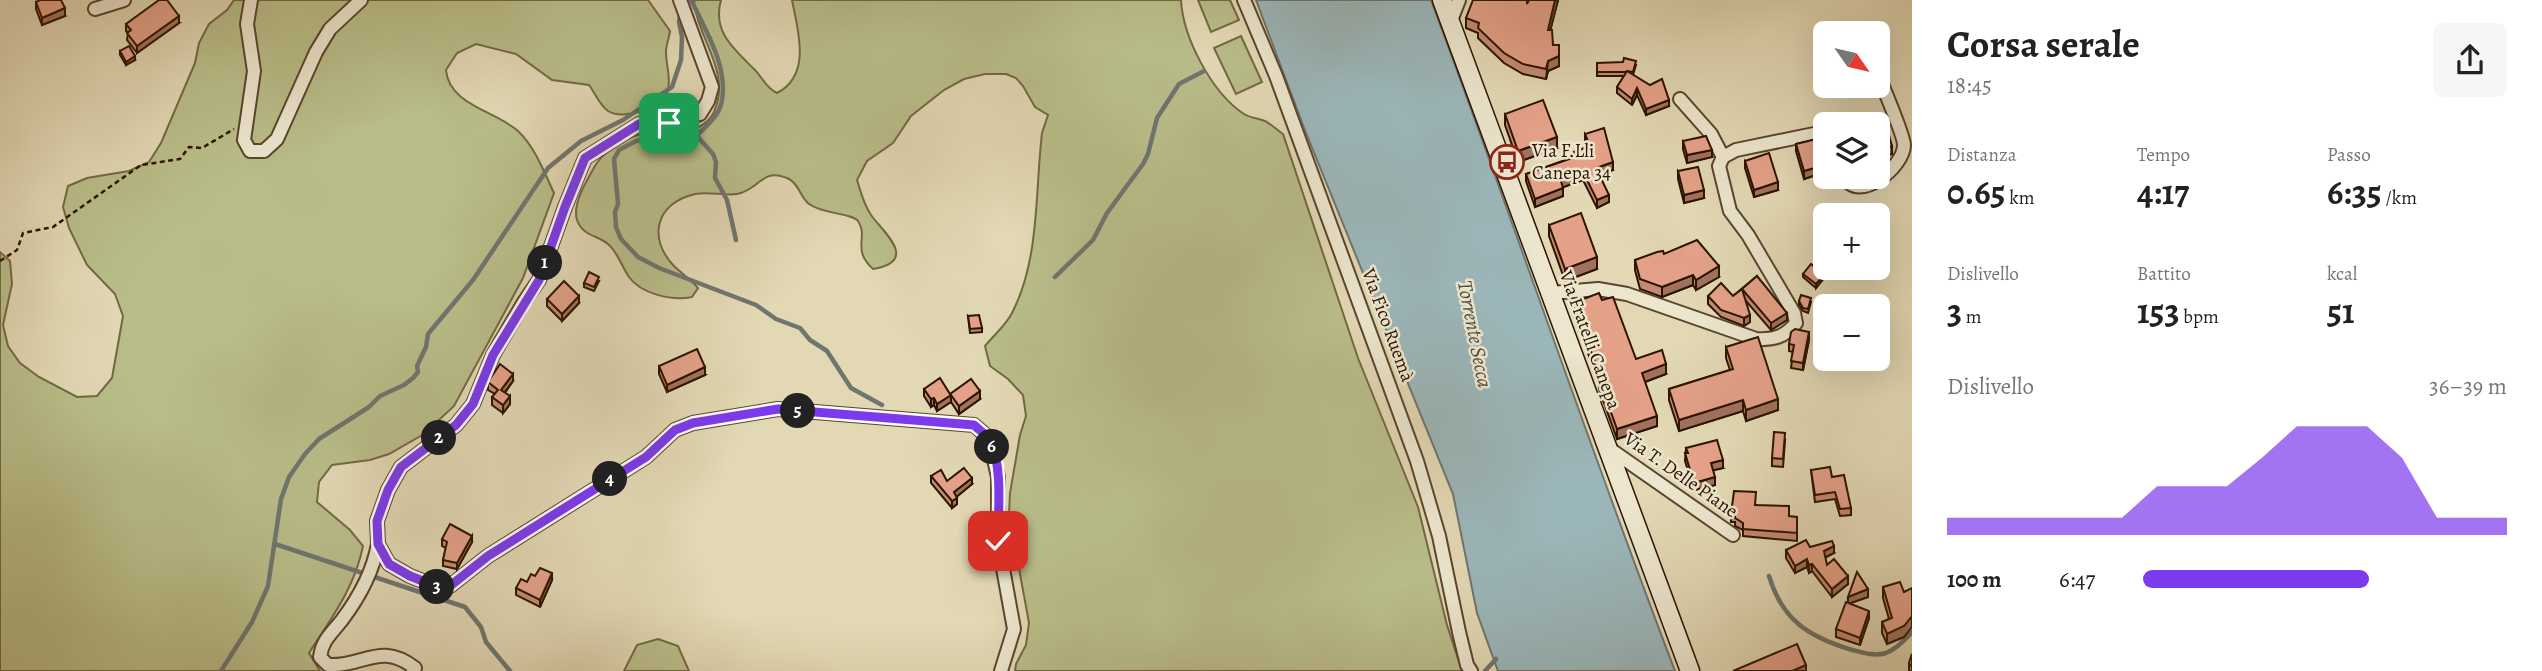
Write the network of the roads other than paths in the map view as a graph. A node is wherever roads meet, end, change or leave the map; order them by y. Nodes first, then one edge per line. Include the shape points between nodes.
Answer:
1 (124, 0) edge
2 (251, 0) edge
3 (361, 0) edge
4 (680, 0) edge
5 (1244, 0) edge
6 (1442, 0) edge
7 (1459, 0) edge
8 (95, 9) dead end
9 (1450, 23) junction
10 (1887, 98) edge
11 (1680, 99) dead end
12 (1813, 134) edge
13 (1723, 157) junction
14 (1890, 172) edge
15 (1551, 293) junction
16 (1607, 446) junction
17 (1733, 535) dead end
18 (378, 544) junction
19 (413, 671) edge
20 (1001, 671) edge
21 (1471, 671) edge
22 (1690, 671) edge

1 - 8 street
2 - 3 street via 247,24 254,71 244,141 250,151 264,151 277,139 316,52 330,29
4 - 18 street via 712,87 708,101 700,114 669,123 639,124 585,158 539,280 493,355 473,404 456,425 401,467 377,521
5 - 21 street, Via Fico Ruemà via 1417,461
6 - 9 main road, Via Fratelli Canepa
7 - 9 street
9 - 15 main road, Via Fratelli Canepa
10 - 14 street via 1904,145
11 - 13 street via 1711,134
12 - 13 street via 1736,150
13 - 15 street via 1718,166 1730,211 1794,313 1796,323 1790,331 1773,340 1756,339 1627,294 1598,289
15 - 16 main road, Via Fratelli Canepa
16 - 17 street, Via T. Delle Piane
16 - 22 main road, Via Fratelli Canepa
18 - 19 street via 374,569 322,644 320,657 328,665 343,666 377,654 402,657 415,667
18 - 20 street via 389,564 443,589 646,457 675,430 693,423 778,409 974,425 989,438 998,477 998,541 1014,629

